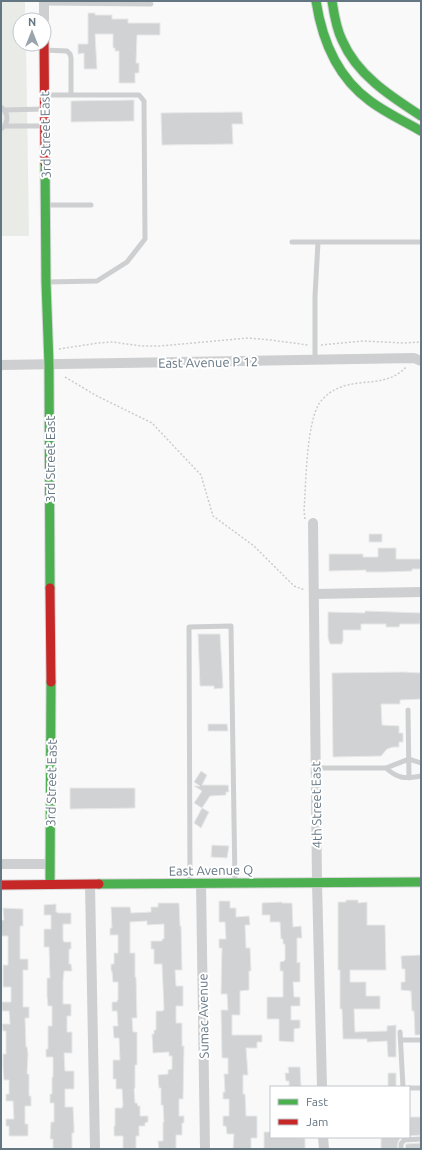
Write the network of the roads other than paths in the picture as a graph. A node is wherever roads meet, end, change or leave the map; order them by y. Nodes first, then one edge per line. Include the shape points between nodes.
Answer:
1 (316, 1) edge
2 (332, 1) edge
3 (44, 2) edge
4 (151, 4) dead end
5 (52, 50) edge
6 (44, 52) edge
7 (44, 94) junction
8 (71, 95) junction
9 (3, 109) edge
10 (45, 109) junction
11 (421, 116) edge
12 (45, 126) junction
13 (3, 128) edge
14 (421, 131) edge
15 (46, 205) junction
16 (91, 205) dead end
17 (292, 242) dead end
18 (318, 242) junction
19 (421, 242) edge
20 (46, 282) junction
21 (419, 358) edge
22 (315, 360) junction
23 (1, 365) edge
24 (49, 365) junction
25 (313, 523) road end
26 (421, 592) edge
27 (315, 594) junction
28 (408, 710) dead end
29 (409, 759) junction
30 (421, 762) edge
31 (316, 768) junction
32 (386, 768) junction
33 (421, 776) edge
34 (409, 778) junction
35 (1, 864) edge
36 (50, 864) junction
37 (317, 882) junction
38 (421, 882) edge
39 (190, 883) junction
40 (202, 883) junction
41 (235, 883) junction
42 (50, 884) junction
43 (1, 885) edge
44 (90, 885) junction
45 (400, 1032) dead end
46 (401, 1040) junction
47 (421, 1040) edge
48 (322, 1086) edge
49 (403, 1086) edge
50 (410, 1088) edge
51 (421, 1088) edge
52 (323, 1138) edge
53 (421, 1139) edge
54 (95, 1149) edge
55 (205, 1149) edge
56 (324, 1149) edge
57 (401, 1149) edge

1 - 14 street via 323,36 336,64 349,81 370,101
2 - 11 street via 337,26 353,60 369,79 392,98
3 - 4 lane
5 - 8 lane via 67,51 70,54
6 - 7 street, 3rd Street East
7 - 8 lane
7 - 10 street, 3rd Street East
8 - 20 lane via 139,95 144,101 145,239 127,262 97,281
9 - 10 lane
9 - 13 lane via 8,118
10 - 12 street, 3rd Street East
12 - 13 lane
12 - 15 street, 3rd Street East
15 - 16 lane
15 - 20 street, 3rd Street East
17 - 18 lane
18 - 19 lane
18 - 22 lane
20 - 24 street, 3rd Street East
21 - 22 street, East Avenue P 12
22 - 24 street, East Avenue P 12
23 - 24 street, East Avenue P 12
24 - 36 street, 3rd Street East via 52,705
25 - 27 street, 4th Street East
26 - 27 street
27 - 31 street, 4th Street East
28 - 29 lane
29 - 30 lane
29 - 32 lane
29 - 34 lane
31 - 32 lane
31 - 37 street, 4th Street East
32 - 34 lane via 396,776
33 - 34 lane
35 - 36 street
36 - 42 street, 3rd Street East
37 - 38 street, East Avenue Q
37 - 41 street, East Avenue Q
37 - 48 street, 4th Street East
39 - 40 street, East Avenue Q
39 - 41 lane via 189,627 231,626
39 - 44 street, East Avenue Q
40 - 41 street, East Avenue Q
40 - 55 street, Sumac Avenue
42 - 43 street, East Avenue Q
42 - 44 street, East Avenue Q
44 - 54 street
45 - 46 lane
46 - 47 lane
46 - 49 lane
50 - 51 lane
52 - 56 street
53 - 57 lane via 404,1140

